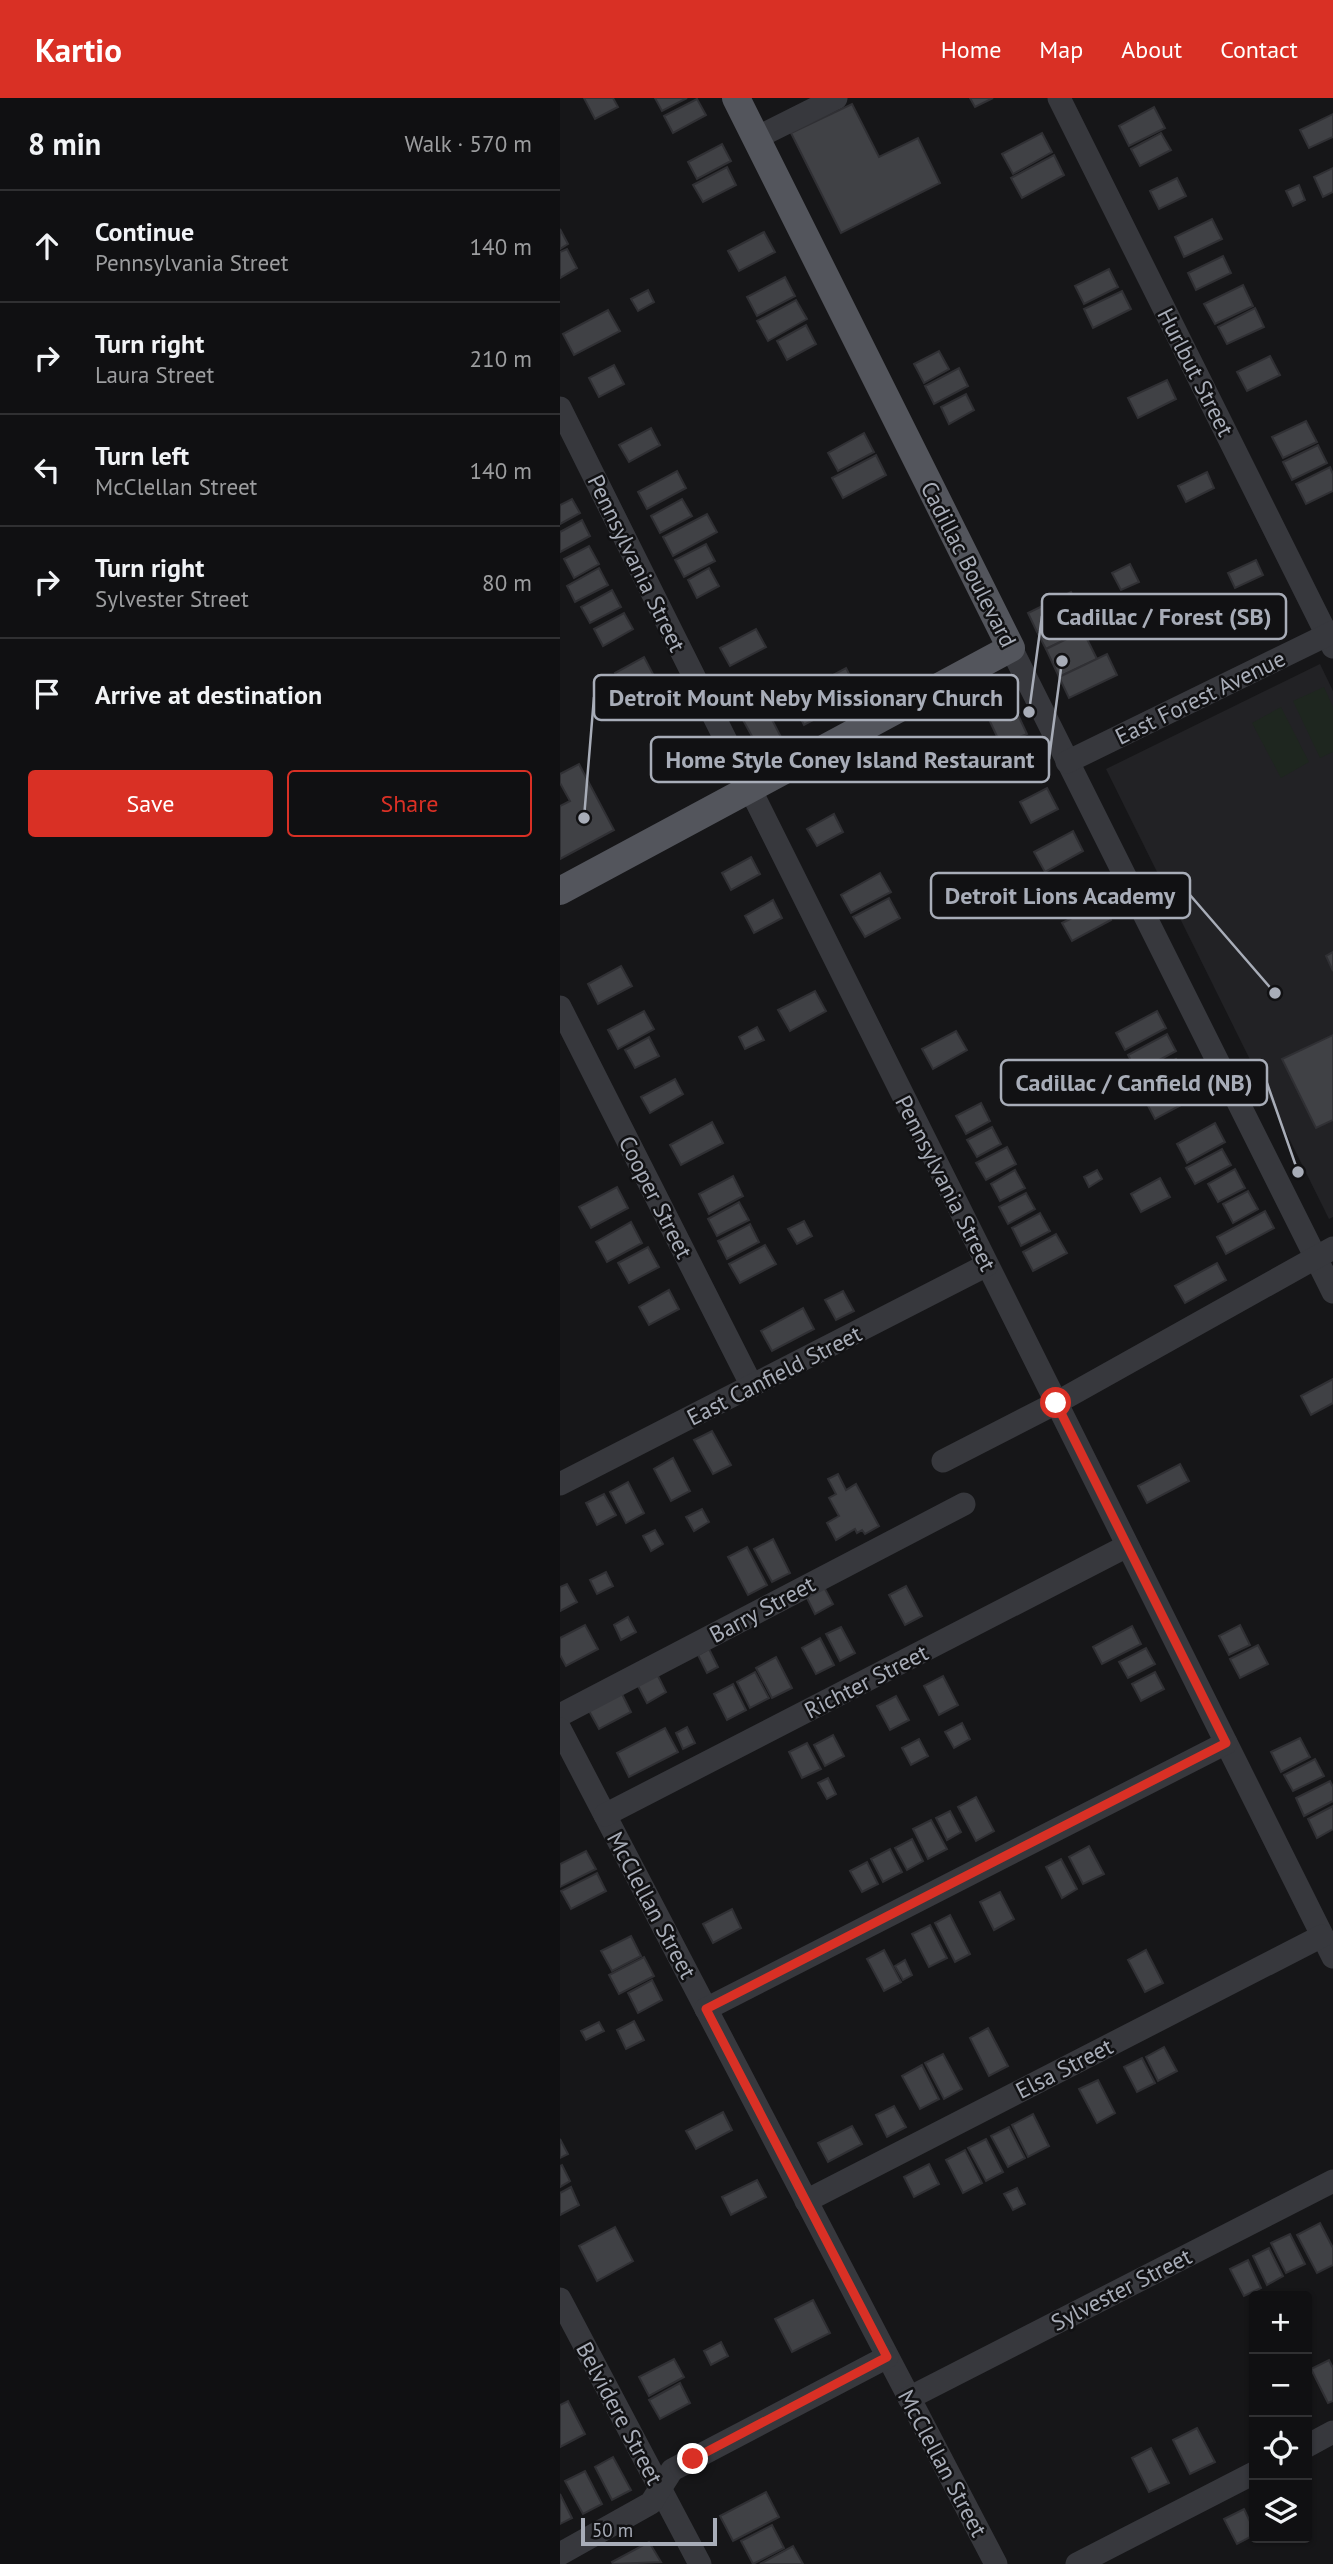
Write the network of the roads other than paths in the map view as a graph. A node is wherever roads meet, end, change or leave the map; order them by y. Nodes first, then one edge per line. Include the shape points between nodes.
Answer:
1 (736, 98) edge
2 (836, 98) edge
3 (1059, 98) edge
4 (756, 138) junction
5 (560, 408) edge
6 (1331, 638) edge
7 (1011, 648) junction
8 (1068, 762) junction
9 (749, 789) junction
10 (560, 891) edge
11 (560, 1007) edge
12 (1324, 1253) edge
13 (987, 1265) junction
14 (1333, 1292) edge
15 (752, 1386) junction
16 (1056, 1403) junction
17 (943, 1461) dead end
18 (560, 1485) edge
19 (964, 1504) dead end
20 (1127, 1546) junction
21 (560, 1715) edge
22 (560, 1729) edge
23 (1226, 1743) junction
24 (605, 1815) junction
25 (1322, 1936) junction
26 (1333, 1957) edge
27 (706, 2009) junction
28 (1333, 2181) edge
29 (806, 2201) junction
30 (560, 2299) edge
31 (887, 2357) junction
32 (909, 2398) junction
33 (1333, 2432) edge
34 (1312, 2443) edge
35 (1249, 2476) edge
36 (660, 2487) junction
37 (560, 2554) edge
38 (700, 2564) edge
39 (996, 2564) edge
40 (1077, 2564) edge

1 - 4 main road, Cadillac Boulevard
2 - 4 street
3 - 6 street, Hurlbut Street
4 - 7 main road, Cadillac Boulevard
5 - 9 street, Pennsylvania Street
6 - 8 street, East Forest Avenue
7 - 8 street, Cadillac Boulevard
7 - 9 main road
8 - 12 street, Cadillac Boulevard
9 - 10 main road
9 - 13 street, Pennsylvania Street
11 - 15 street, Cooper Street
12 - 14 street, Cadillac Boulevard
12 - 16 street
13 - 15 street, East Canfield Street
13 - 16 street, Pennsylvania Street
15 - 18 street, East Canfield Street
16 - 17 street
16 - 20 street, Pennsylvania Street
19 - 21 street, Barry Street
20 - 23 street, Pennsylvania Street
20 - 24 street, Richter Street
22 - 24 street, McClellan Street
23 - 25 street, Pennsylvania Street
23 - 27 street
24 - 27 street, McClellan Street
25 - 26 street, Pennsylvania Street
25 - 29 street, Elsa Street
27 - 29 street, McClellan Street
28 - 32 street, Sylvester Street
29 - 31 street, McClellan Street
30 - 36 street, Belvidere Street
31 - 32 street, McClellan Street
31 - 36 street via 672,2470
32 - 39 street, McClellan Street
33 - 34 street
35 - 40 street
36 - 37 street via 650,2503
36 - 38 street, Belvidere Street

